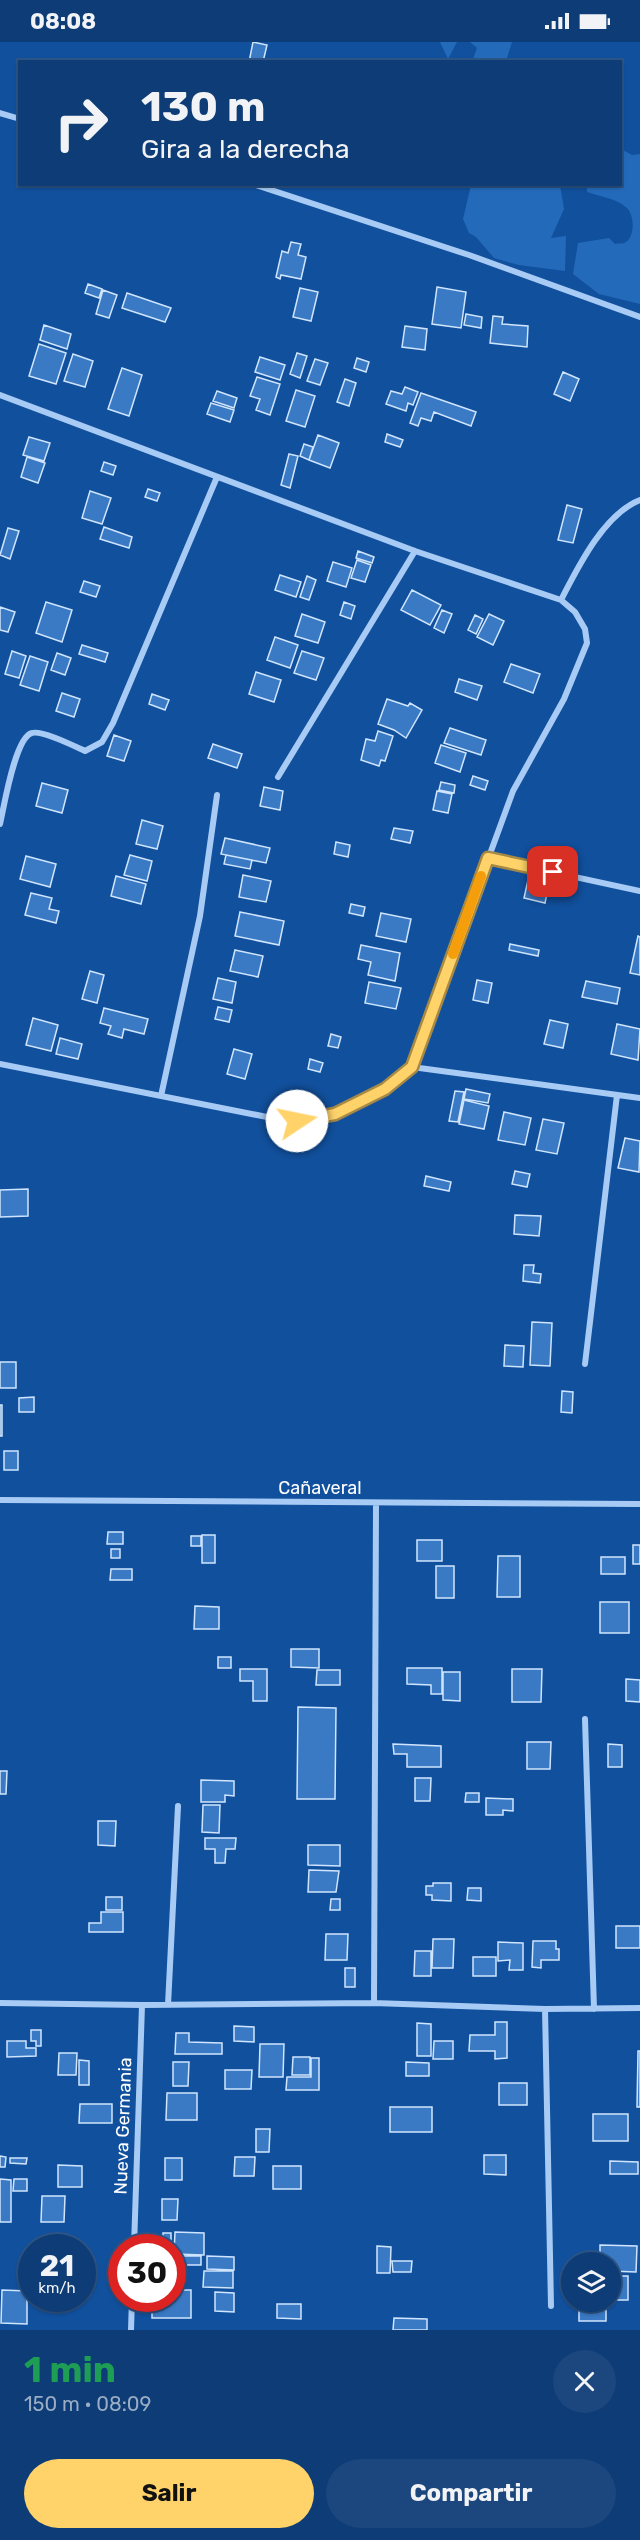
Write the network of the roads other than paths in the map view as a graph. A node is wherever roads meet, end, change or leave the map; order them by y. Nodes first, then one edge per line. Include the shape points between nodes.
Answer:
1 (0, 113) edge
2 (18, 118) edge
3 (259, 186) edge
4 (640, 317) edge
5 (0, 395) edge
6 (217, 477) junction
7 (640, 500) edge
8 (415, 551) junction
9 (561, 600) junction
10 (278, 777) dead end
11 (217, 795) dead end
12 (0, 824) edge
13 (488, 858) junction
14 (640, 891) edge
15 (0, 1064) edge
16 (412, 1067) junction
17 (617, 1095) junction
18 (161, 1096) junction
19 (640, 1098) edge
20 (585, 1364) dead end
21 (0, 1500) edge
22 (375, 1503) junction
23 (640, 1504) edge
24 (585, 1719) dead end
25 (178, 1806) dead end
26 (374, 2002) junction
27 (0, 2003) edge
28 (142, 2005) junction
29 (168, 2005) junction
30 (594, 2008) junction
31 (640, 2008) edge
32 (545, 2009) junction
33 (134, 2234) edge
34 (551, 2306) dead end
35 (132, 2312) edge
36 (131, 2330) edge

1 - 2 street
3 - 4 street via 469,255
5 - 6 street
6 - 8 street
6 - 12 street via 102,742 85,751 32,732 24,738 15,758
7 - 9 street via 628,505 586,550
8 - 9 street
8 - 10 street
9 - 13 street via 575,612 585,629 587,643 564,699 513,791
11 - 18 street via 200,916
13 - 14 street
13 - 16 street
15 - 18 street
16 - 17 street
16 - 18 street via 385,1089 335,1114 297,1121
17 - 19 street
17 - 20 street
21 - 22 street, Cañaveral
22 - 23 street, Cañaveral
22 - 26 street
24 - 30 street
25 - 29 street
26 - 29 street
26 - 32 street
27 - 28 street
28 - 29 street
28 - 33 street, Nueva Germania
30 - 31 street
30 - 32 street
32 - 34 street
35 - 36 street

